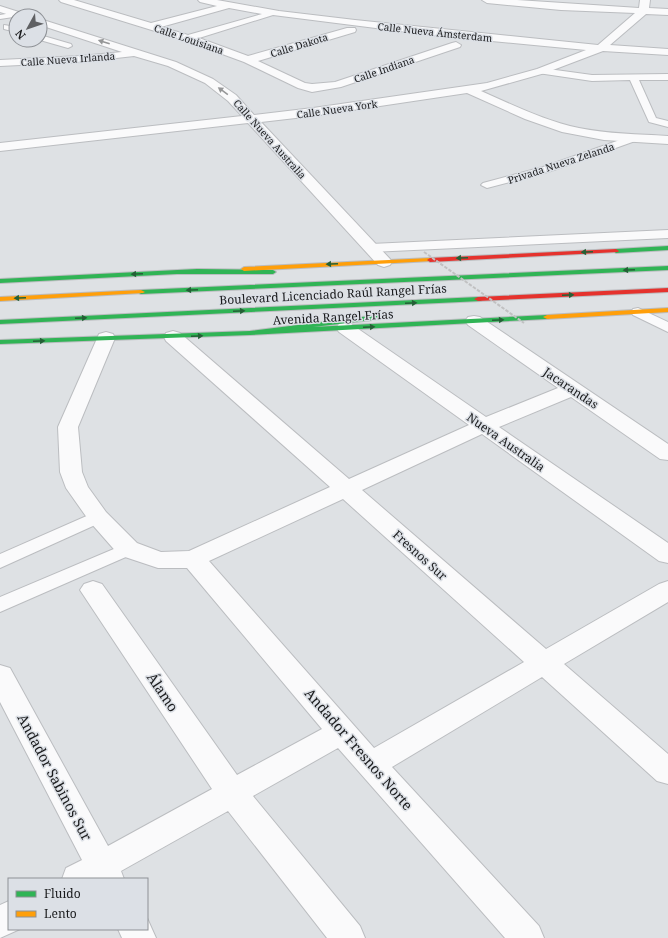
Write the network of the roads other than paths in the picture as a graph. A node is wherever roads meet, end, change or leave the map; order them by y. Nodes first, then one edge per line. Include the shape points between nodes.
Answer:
1 (64, 0) edge
2 (203, 0) edge
3 (488, 0) edge
4 (106, 2) dead end
5 (644, 5) edge
6 (85, 6) junction
7 (229, 6) junction
8 (668, 12) edge
9 (273, 13) junction
10 (48, 25) edge
11 (152, 26) junction
12 (351, 30) dead end
13 (188, 38) junction
14 (48, 40) edge
15 (456, 45) dead end
16 (68, 46) dead end
17 (599, 49) junction
18 (668, 52) edge
19 (137, 53) junction
20 (248, 60) junction
21 (0, 63) edge
22 (541, 71) junction
23 (633, 77) junction
24 (668, 77) edge
25 (312, 88) joint
26 (468, 89) junction
27 (251, 119) junction
28 (668, 124) edge
29 (634, 138) junction
30 (668, 140) edge
31 (0, 147) edge
32 (487, 185) dead end
33 (668, 234) edge
34 (371, 248) junction
35 (668, 248) edge
36 (384, 262) junction
37 (668, 268) edge
38 (176, 272) junction
39 (558, 273) junction
40 (0, 281) edge
41 (668, 290) edge
42 (547, 296) junction
43 (0, 299) edge
44 (668, 310) edge
45 (430, 311) dead end
46 (638, 312) junction
47 (391, 316) dead end
48 (474, 321) junction
49 (0, 322) edge
50 (345, 328) junction
51 (668, 328) edge
52 (250, 333) junction
53 (173, 337) junction
54 (106, 338) junction
55 (0, 342) edge
56 (573, 389) junction
57 (483, 426) junction
58 (668, 454) edge
59 (345, 488) junction
60 (98, 517) junction
61 (128, 549) junction
62 (668, 555) edge
63 (193, 559) junction
64 (0, 562) edge
65 (94, 590) dead end
66 (668, 590) edge
67 (0, 605) edge
68 (543, 664) junction
69 (0, 675) edge
70 (343, 731) junction
71 (371, 765) junction
72 (668, 772) edge
73 (232, 793) junction
74 (96, 875) edge
75 (348, 938) edge
76 (527, 938) edge

1 - 6 street, Calle Louisiana
2 - 7 street, Calle Nueva Ámsterdam
3 - 5 street via 562,7
4 - 6 street
5 - 8 street
5 - 17 street, Calle Nueva York
6 - 11 street, Calle Louisiana
7 - 9 street, Calle Nueva Ámsterdam
7 - 11 street
9 - 13 street
9 - 17 street, Calle Nueva Ámsterdam
19 -> 10 street, Calle Nueva Australia
11 - 13 street, Calle Louisiana
12 - 20 street, Calle Dakota
13 - 20 street, Calle Louisiana
14 - 16 lane
15 - 25 street, Calle Indiana via 337,85
17 - 18 street, Calle Nueva Ámsterdam
17 - 22 street, Calle Nueva York
19 - 21 street, Calle Nueva Irlanda via 74,60
27 -> 19 street, Calle Nueva Australia via 232,98 209,81 172,64
20 - 25 street, Calle Louisiana via 302,86
22 - 23 lane via 579,78
22 - 26 street, Calle Nueva York
23 - 24 lane
23 - 28 lane via 652,120
26 - 27 street, Calle Nueva York
26 - 29 street via 539,120 568,129 611,137
27 - 31 street, Calle Nueva York
27 - 34 street, Calle Nueva Australia
29 - 30 street
29 - 32 lane, Privada Nueva Zelanda via 547,169
33 - 34 lane
34 - 36 street, Calle Nueva Australia
35 -> 36 main road
36 -> 38 main road
37 -> 39 main road, Boulevard Licenciado Raúl Rangel Frías
38 - 39 main road
38 -> 40 main road
39 -> 43 main road, Boulevard Licenciado Raúl Rangel Frías
42 -> 41 main road, Boulevard Licenciado Raúl Rangel Frías
42 - 45 main road
49 -> 42 main road, Boulevard Licenciado Raúl Rangel Frías
44 - 46 main road, Avenida Rangel Frías
48 -> 46 main road, Avenida Rangel Frías
46 - 51 lane
47 - 52 main road
50 -> 48 main road, Avenida Rangel Frías
48 - 56 street, Jacarandas
50 - 52 main road, Avenida Rangel Frías
50 - 57 street, Nueva Australia
53 -> 52 main road, Avenida Rangel Frías
53 - 54 main road, Avenida Rangel Frías
53 - 59 street, Fresnos Sur
55 -> 54 main road, Avenida Rangel Frías
54 - 60 street via 68,427 71,472 77,488
56 - 57 street
56 - 58 street, Jacarandas
57 - 59 street
57 - 62 street, Nueva Australia
59 - 63 street
59 - 68 street, Fresnos Sur
60 - 61 street
60 - 64 lane
61 - 63 street via 158,560
61 - 67 lane
63 - 70 street, Andador Fresnos Norte
65 - 73 street, Álamo
66 - 68 street
68 - 71 street
68 - 72 street, Fresnos Sur
69 - 74 street, Andador Sabinos Sur
70 - 71 street, Andador Fresnos Norte
70 - 73 street
71 - 76 street, Andador Fresnos Norte
73 - 74 street
73 - 75 street

